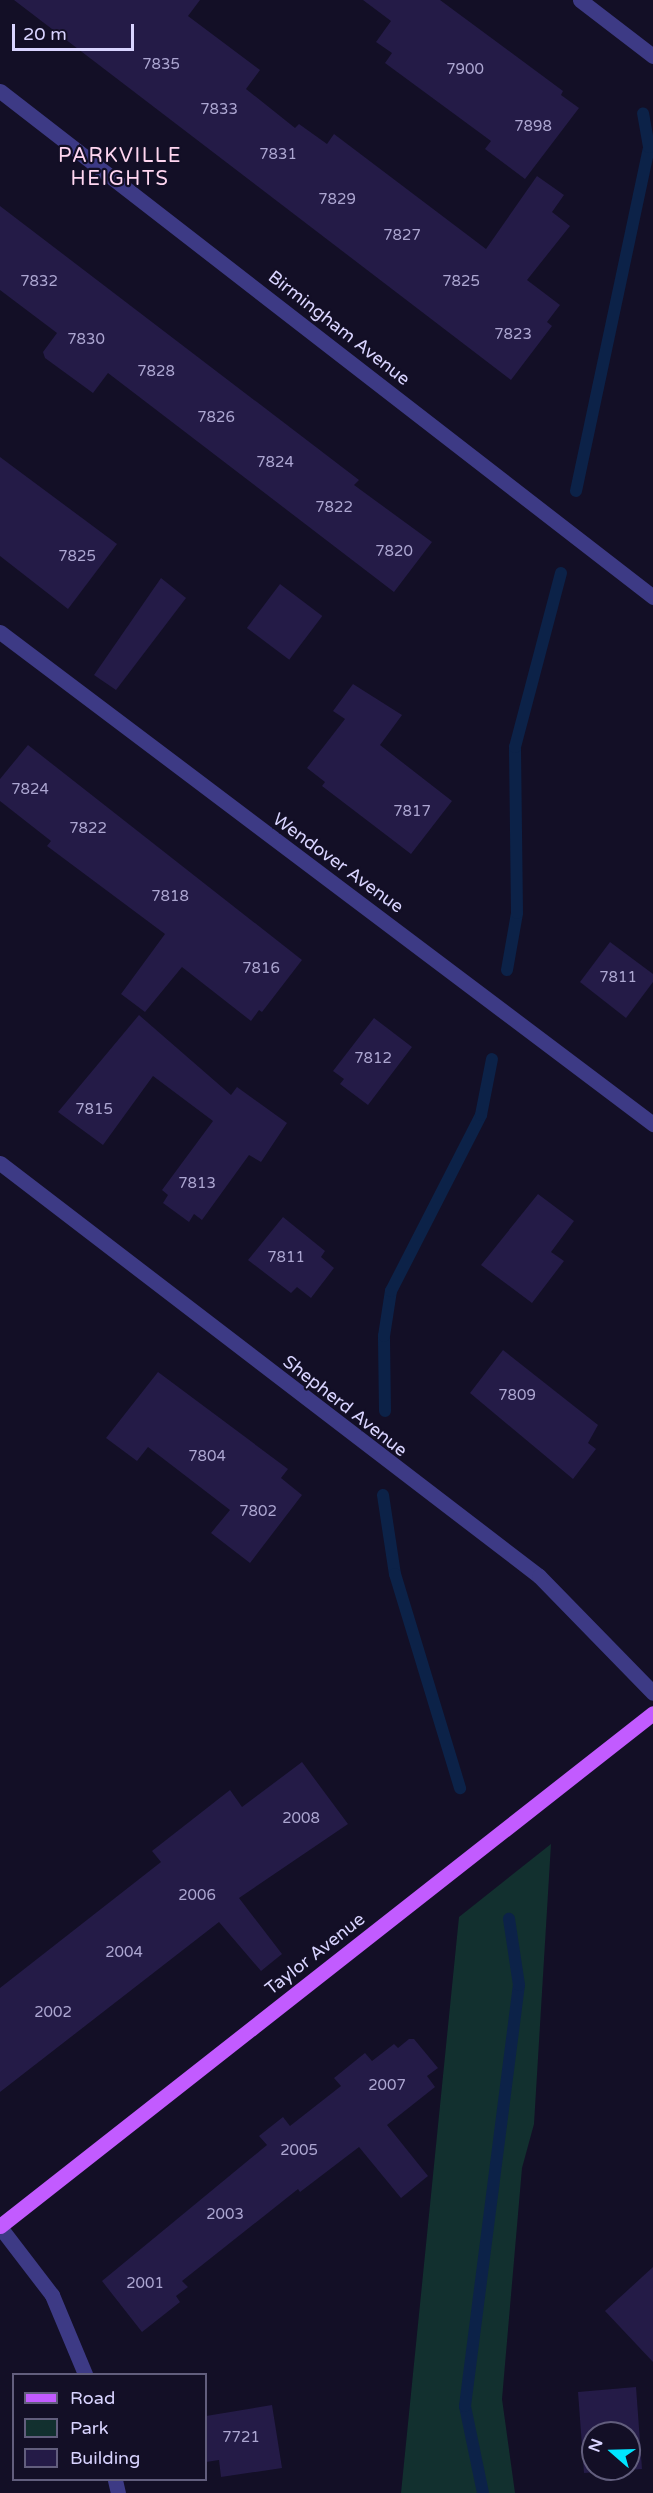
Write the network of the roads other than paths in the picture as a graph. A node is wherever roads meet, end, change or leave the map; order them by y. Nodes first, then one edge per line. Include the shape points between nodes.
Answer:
1 (580, 0) edge
2 (653, 56) edge
3 (0, 91) edge
4 (653, 597) edge
5 (0, 632) edge
6 (653, 1124) edge
7 (0, 1163) edge
8 (653, 1693) edge
9 (653, 1713) edge
10 (0, 2226) edge
11 (85, 2373) edge

1 - 2 street
3 - 4 street, Birmingham Avenue
5 - 6 street, Wendover Avenue
7 - 8 street, Shepherd Avenue via 539,1576
9 - 10 main road, Taylor Avenue
10 - 11 street via 52,2295

